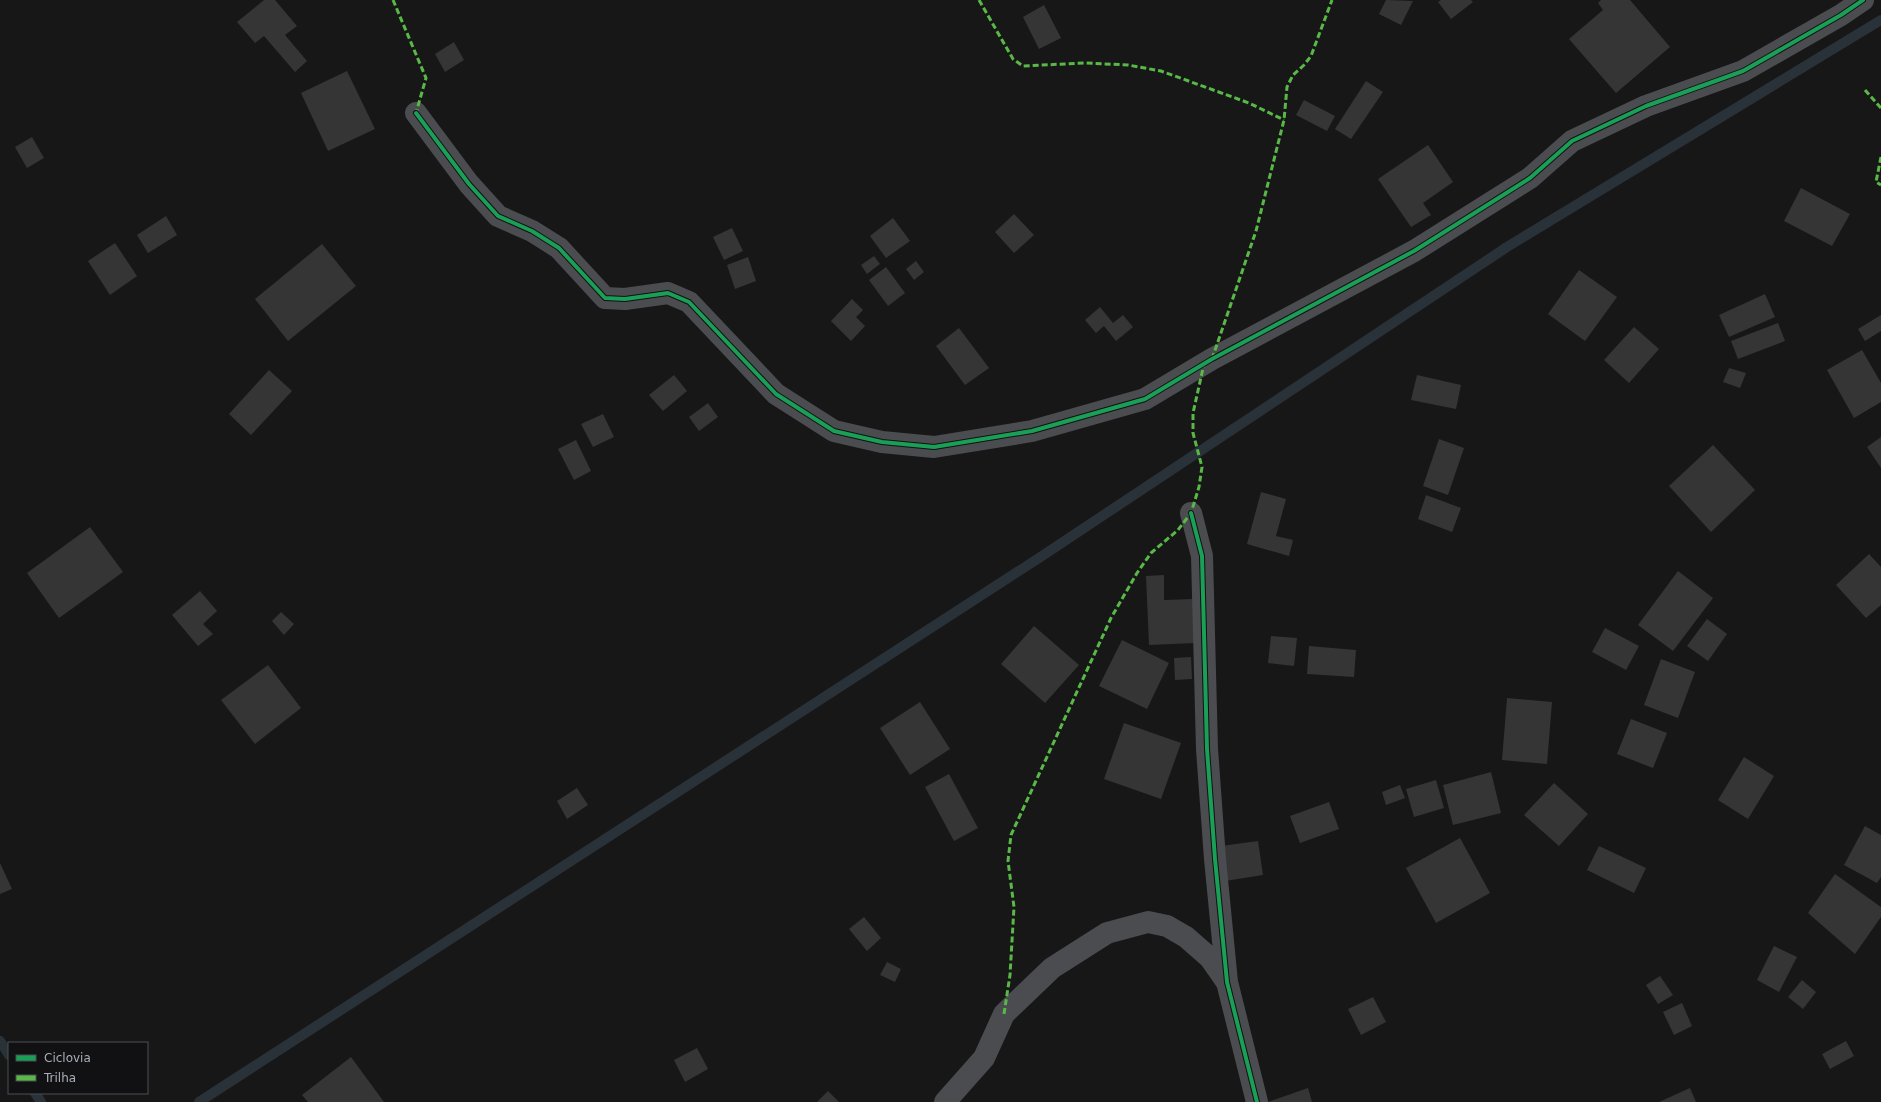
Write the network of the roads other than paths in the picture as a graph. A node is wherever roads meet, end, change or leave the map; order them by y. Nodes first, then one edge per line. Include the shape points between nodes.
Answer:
1 (1863, 0) edge
2 (416, 113) dead end
3 (1192, 513) dead end
4 (1227, 982) junction
5 (945, 1102) edge
6 (1257, 1102) edge

1 - 2 street via 1743,71 1646,106 1572,140 1530,178 1420,247 1145,399 1032,431 934,448 882,442 834,431 776,394 690,302 668,293 605,298 559,248 532,231 498,216 469,184
3 - 4 street via 1202,556 1207,749
4 - 5 street via 1210,958 1186,937 1166,926 1148,922 1107,933 1052,968 1004,1014 984,1058
4 - 6 street

